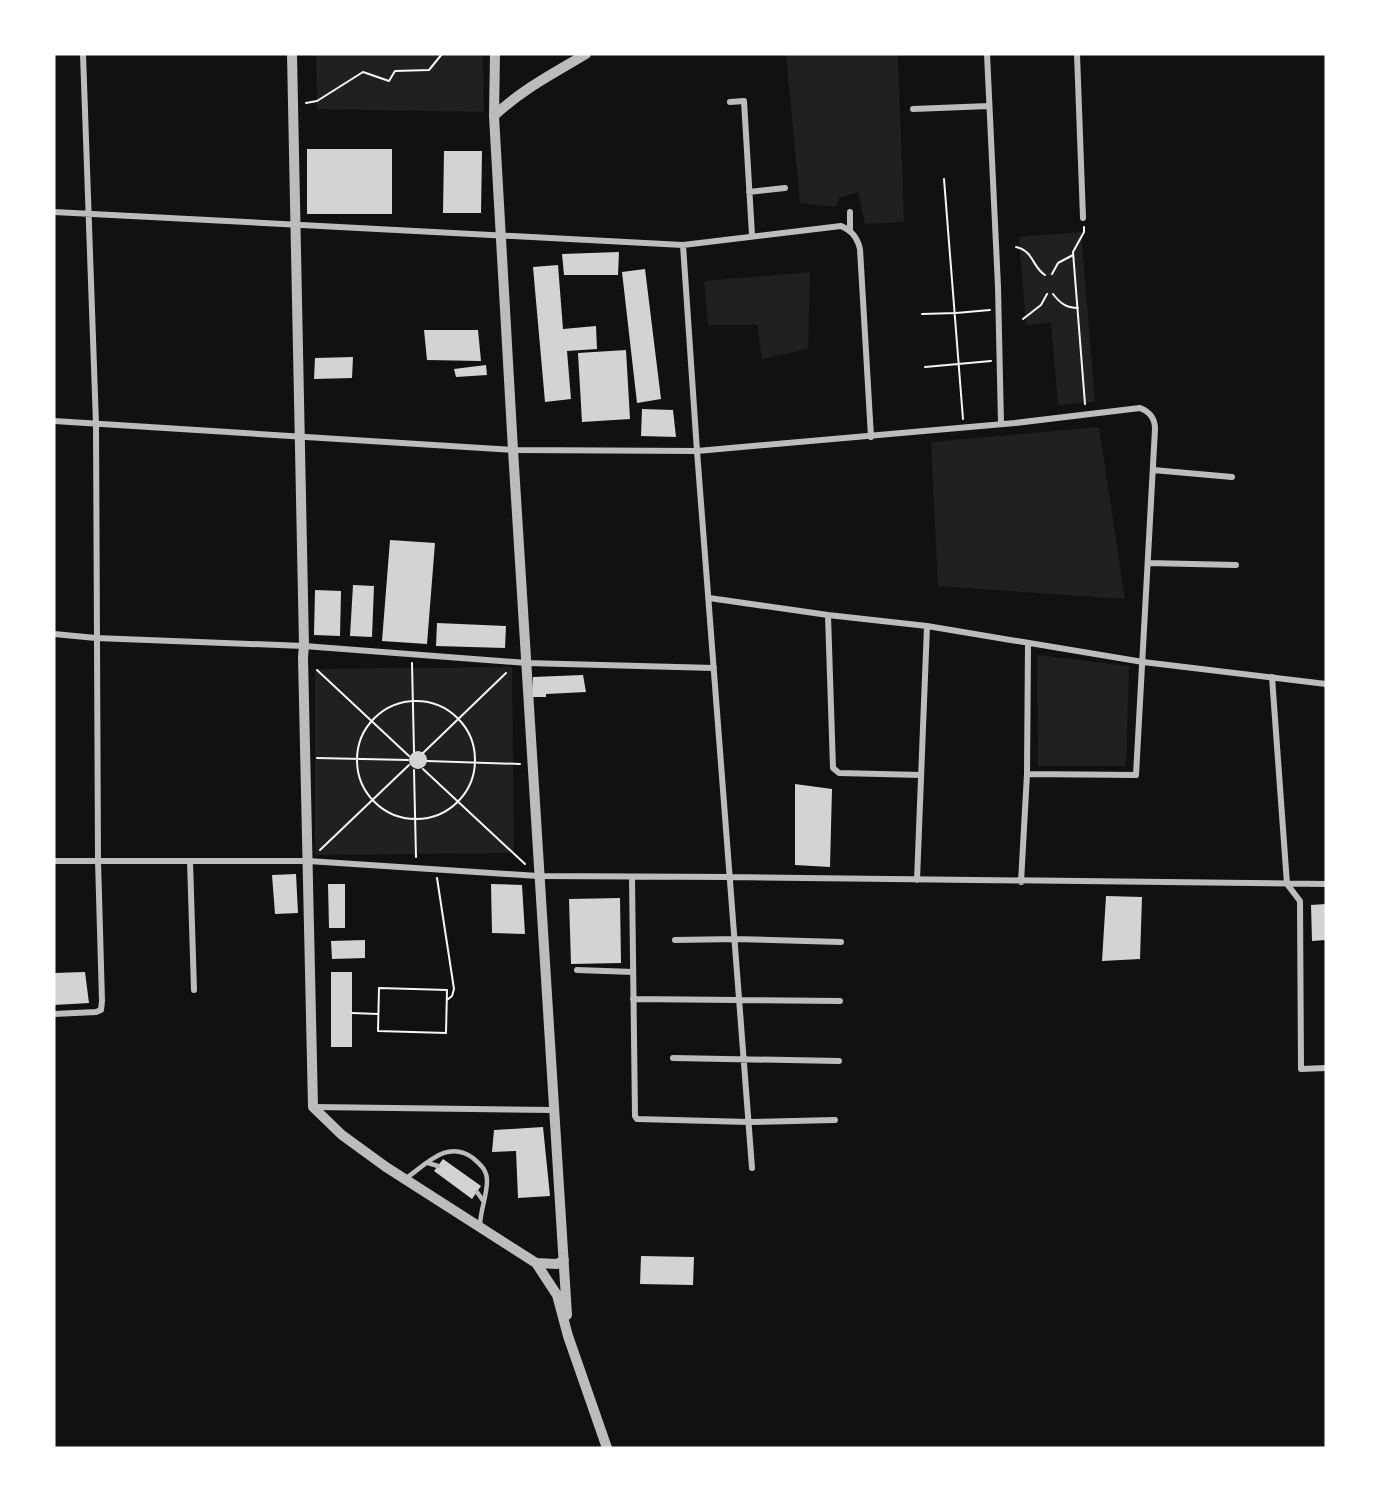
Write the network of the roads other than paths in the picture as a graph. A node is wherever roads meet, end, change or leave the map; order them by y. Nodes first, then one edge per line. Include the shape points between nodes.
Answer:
1 (83, 54) edge
2 (292, 54) edge
3 (495, 54) edge
4 (586, 54) edge
5 (987, 54) edge
6 (1077, 54) edge
7 (568, 60) edge
8 (730, 102) dead end
9 (989, 106) junction
10 (913, 109) dead end
11 (494, 116) junction
12 (784, 188) dead end
13 (750, 192) junction
14 (54, 212) edge
15 (89, 212) junction
16 (850, 212) dead end
17 (1083, 218) road end
18 (296, 224) junction
19 (850, 230) junction
20 (501, 234) junction
21 (752, 235) junction
22 (683, 245) junction
23 (54, 421) edge
24 (96, 424) junction
25 (1001, 424) junction
26 (300, 436) junction
27 (871, 437) junction
28 (513, 450) junction
29 (697, 452) junction
30 (1153, 470) junction
31 (1232, 477) dead end
32 (1148, 563) junction
33 (1236, 565) dead end
34 (709, 597) junction
35 (828, 615) junction
36 (927, 626) junction
37 (54, 634) edge
38 (96, 638) junction
39 (1028, 644) junction
40 (303, 651) junction
41 (1143, 662) junction
42 (522, 663) junction
43 (714, 668) junction
44 (1272, 677) junction
45 (1326, 684) edge
46 (1027, 774) junction
47 (921, 775) junction
48 (54, 861) edge
49 (98, 861) junction
50 (190, 861) junction
51 (308, 861) junction
52 (538, 876) junction
53 (730, 877) junction
54 (632, 878) junction
55 (917, 880) junction
56 (1021, 882) junction
57 (1287, 884) junction
58 (1326, 884) edge
59 (735, 939) junction
60 (675, 940) dead end
61 (841, 942) dead end
62 (577, 970) dead end
63 (633, 972) junction
64 (194, 990) dead end
65 (633, 999) junction
66 (739, 999) junction
67 (840, 1001) dead end
68 (54, 1014) edge
69 (673, 1058) dead end
70 (744, 1060) junction
71 (839, 1061) dead end
72 (1326, 1068) edge
73 (313, 1107) junction
74 (554, 1110) junction
75 (835, 1120) dead end
76 (749, 1122) junction
77 (429, 1163) junction
78 (438, 1166) dead end
79 (752, 1168) dead end
80 (405, 1179) junction
81 (477, 1192) dead end
82 (484, 1202) junction
83 (480, 1227) junction
84 (564, 1260) junction
85 (536, 1263) junction
86 (568, 1336) junction
87 (607, 1448) edge

1 - 15 street
2 - 18 street
3 - 11 street
4 - 7 street
5 - 9 street
6 - 17 street
7 - 11 street
8 - 13 street via 744,101
9 - 10 street
9 - 25 street
11 - 20 street
12 - 13 street
13 - 21 street
14 - 15 street
15 - 18 street
15 - 24 street
16 - 19 street
18 - 20 street
18 - 26 street
19 - 21 street via 828,226
19 - 27 street via 860,249
20 - 22 street
20 - 28 street
21 - 22 street
22 - 29 street
23 - 24 street
24 - 26 street
24 - 38 street
25 - 27 street
25 - 30 street via 1087,410 1140,408 1149,412 1155,422
26 - 28 street
26 - 40 street
27 - 29 street
28 - 29 street
28 - 42 street
29 - 34 street
30 - 31 street
30 - 32 street
32 - 33 street
32 - 41 street
34 - 35 street
34 - 43 street
35 - 36 street
35 - 47 street via 833,768 839,773
36 - 39 street
36 - 47 street
37 - 38 street
38 - 40 street
38 - 49 street
39 - 41 street
39 - 46 street
40 - 42 street
40 - 51 street
41 - 44 street
41 - 46 street via 1136,775
42 - 43 street
42 - 52 street via 533,764
43 - 53 street
44 - 45 street
44 - 57 street
46 - 56 street
47 - 55 street
48 - 49 street
49 - 50 street
49 - 68 street via 100,1010
50 - 51 street
50 - 64 street
51 - 52 street
51 - 73 street
52 - 54 street
52 - 74 street
53 - 54 street
53 - 55 street
53 - 59 street
54 - 63 street
55 - 56 street
56 - 57 street
57 - 58 street
57 - 72 street via 1300,901 1301,1069
59 - 60 street
59 - 61 street
59 - 66 street
62 - 63 street
63 - 65 street
65 - 66 street
65 - 76 street via 637,1119
66 - 67 street
66 - 70 street
69 - 70 street
70 - 71 street
70 - 76 street
73 - 74 street
73 - 80 street via 342,1135
74 - 84 street
75 - 76 street
76 - 79 street
77 - 78 lane
77 - 80 lane
77 - 82 lane via 450,1150 465,1152 486,1172
80 - 83 street
81 - 82 lane
82 - 83 lane
83 - 85 street
84 - 85 street via 557,1264
84 - 86 street
85 - 86 street via 557,1295
86 - 87 street

